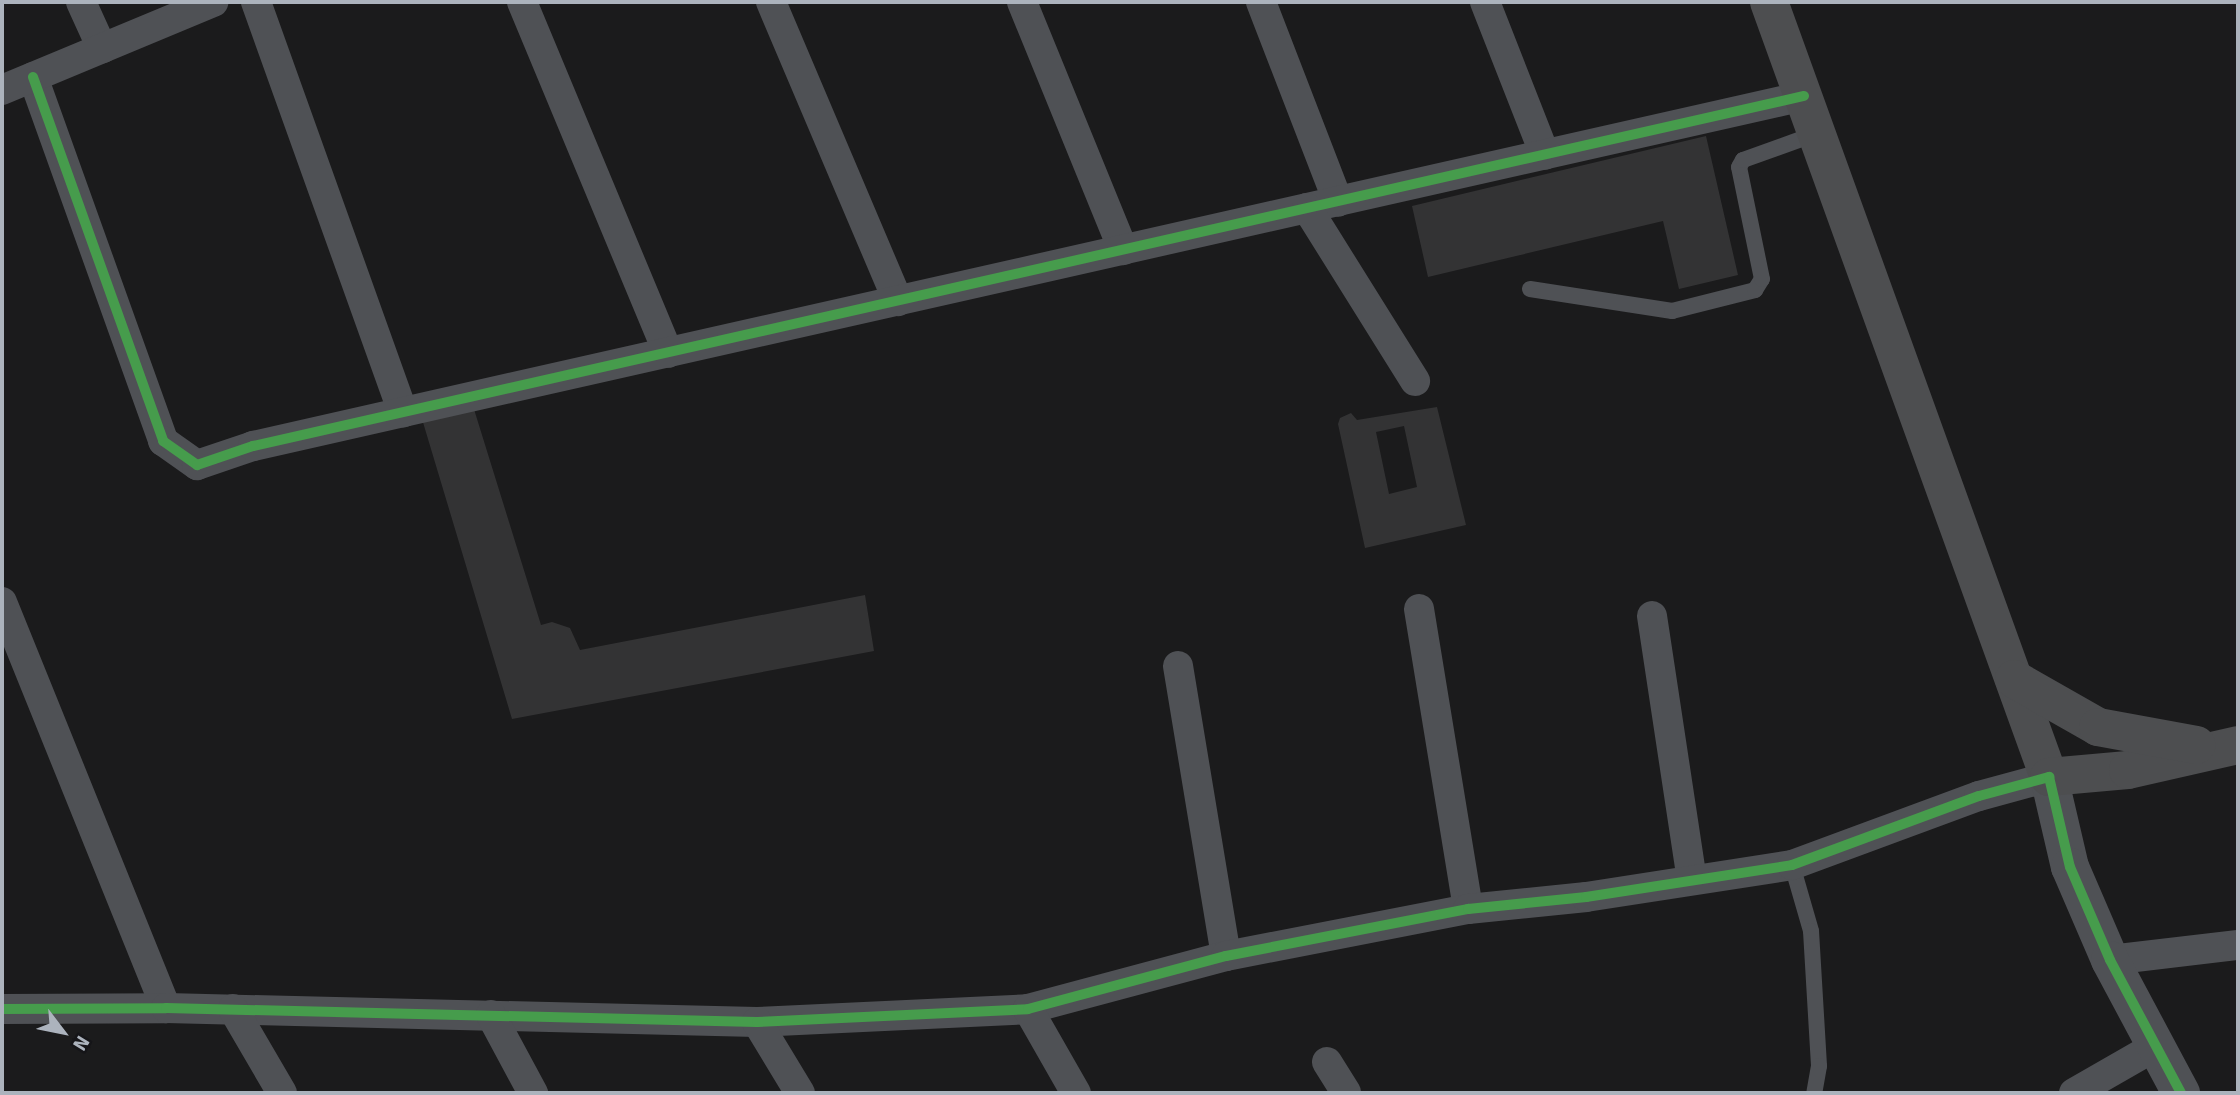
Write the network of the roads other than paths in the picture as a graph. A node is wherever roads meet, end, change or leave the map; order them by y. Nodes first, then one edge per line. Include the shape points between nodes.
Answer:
1 (81, 2) edge
2 (213, 2) edge
3 (256, 2) edge
4 (522, 2) edge
5 (771, 2) edge
6 (1022, 2) edge
7 (1261, 2) edge
8 (1485, 2) edge
9 (1769, 2) edge
10 (102, 48) junction
11 (33, 77) junction
12 (2, 90) edge
13 (1804, 96) junction
14 (1818, 133) junction
15 (1545, 155) junction
16 (1338, 202) junction
17 (1307, 208) junction
18 (1123, 250) junction
19 (1530, 289) dead end
20 (898, 301) junction
21 (668, 353) junction
22 (1415, 380) dead end
23 (403, 412) junction
24 (2, 602) edge
25 (1419, 609) dead end
26 (1652, 615) dead end
27 (1178, 666) dead end
28 (2014, 679) junction
29 (2227, 747) edge
30 (2049, 777) junction
31 (1792, 865) junction
32 (1692, 879) junction
33 (1468, 909) junction
34 (2238, 945) edge
35 (1226, 956) junction
36 (2110, 960) junction
37 (166, 1007) junction
38 (2, 1009) edge
39 (233, 1009) junction
40 (1028, 1009) junction
41 (491, 1015) junction
42 (757, 1021) junction
43 (2154, 1047) junction
44 (1327, 1062) dead end
45 (282, 1093) edge
46 (533, 1093) edge
47 (800, 1093) edge
48 (1076, 1093) edge
49 (1346, 1093) edge
50 (1814, 1093) edge
51 (2074, 1093) edge
52 (2181, 1093) edge

1 - 10 street
2 - 10 street
3 - 23 street
4 - 21 street
5 - 20 street
6 - 18 street
7 - 16 street
8 - 15 street
9 - 13 main road
10 - 11 street
11 - 12 street
11 - 23 street via 163,441 178,455 197,465 253,446
13 - 14 main road
13 - 15 street
14 - 19 lane via 1743,160 1739,167 1762,279 1755,290 1672,311
14 - 28 main road
15 - 16 street
16 - 17 street
17 - 18 street
17 - 22 street
18 - 20 street
20 - 21 street
21 - 23 street
24 - 37 street
25 - 33 street
26 - 32 street
27 - 35 street
28 - 29 main road via 2098,727
28 - 30 main road
29 - 30 main road via 2128,770
30 - 31 street via 1979,796
30 - 36 street via 2070,867
31 - 32 street
31 - 50 lane via 1811,931 1819,1066
32 - 33 street via 1586,897
33 - 35 street
34 - 36 street
35 - 40 street
36 - 43 street
37 - 38 street
37 - 39 street
39 - 41 street
39 - 45 street
40 - 42 street
40 - 48 street
41 - 42 street
41 - 46 street
42 - 47 street
43 - 51 street
43 - 52 street
44 - 49 street

